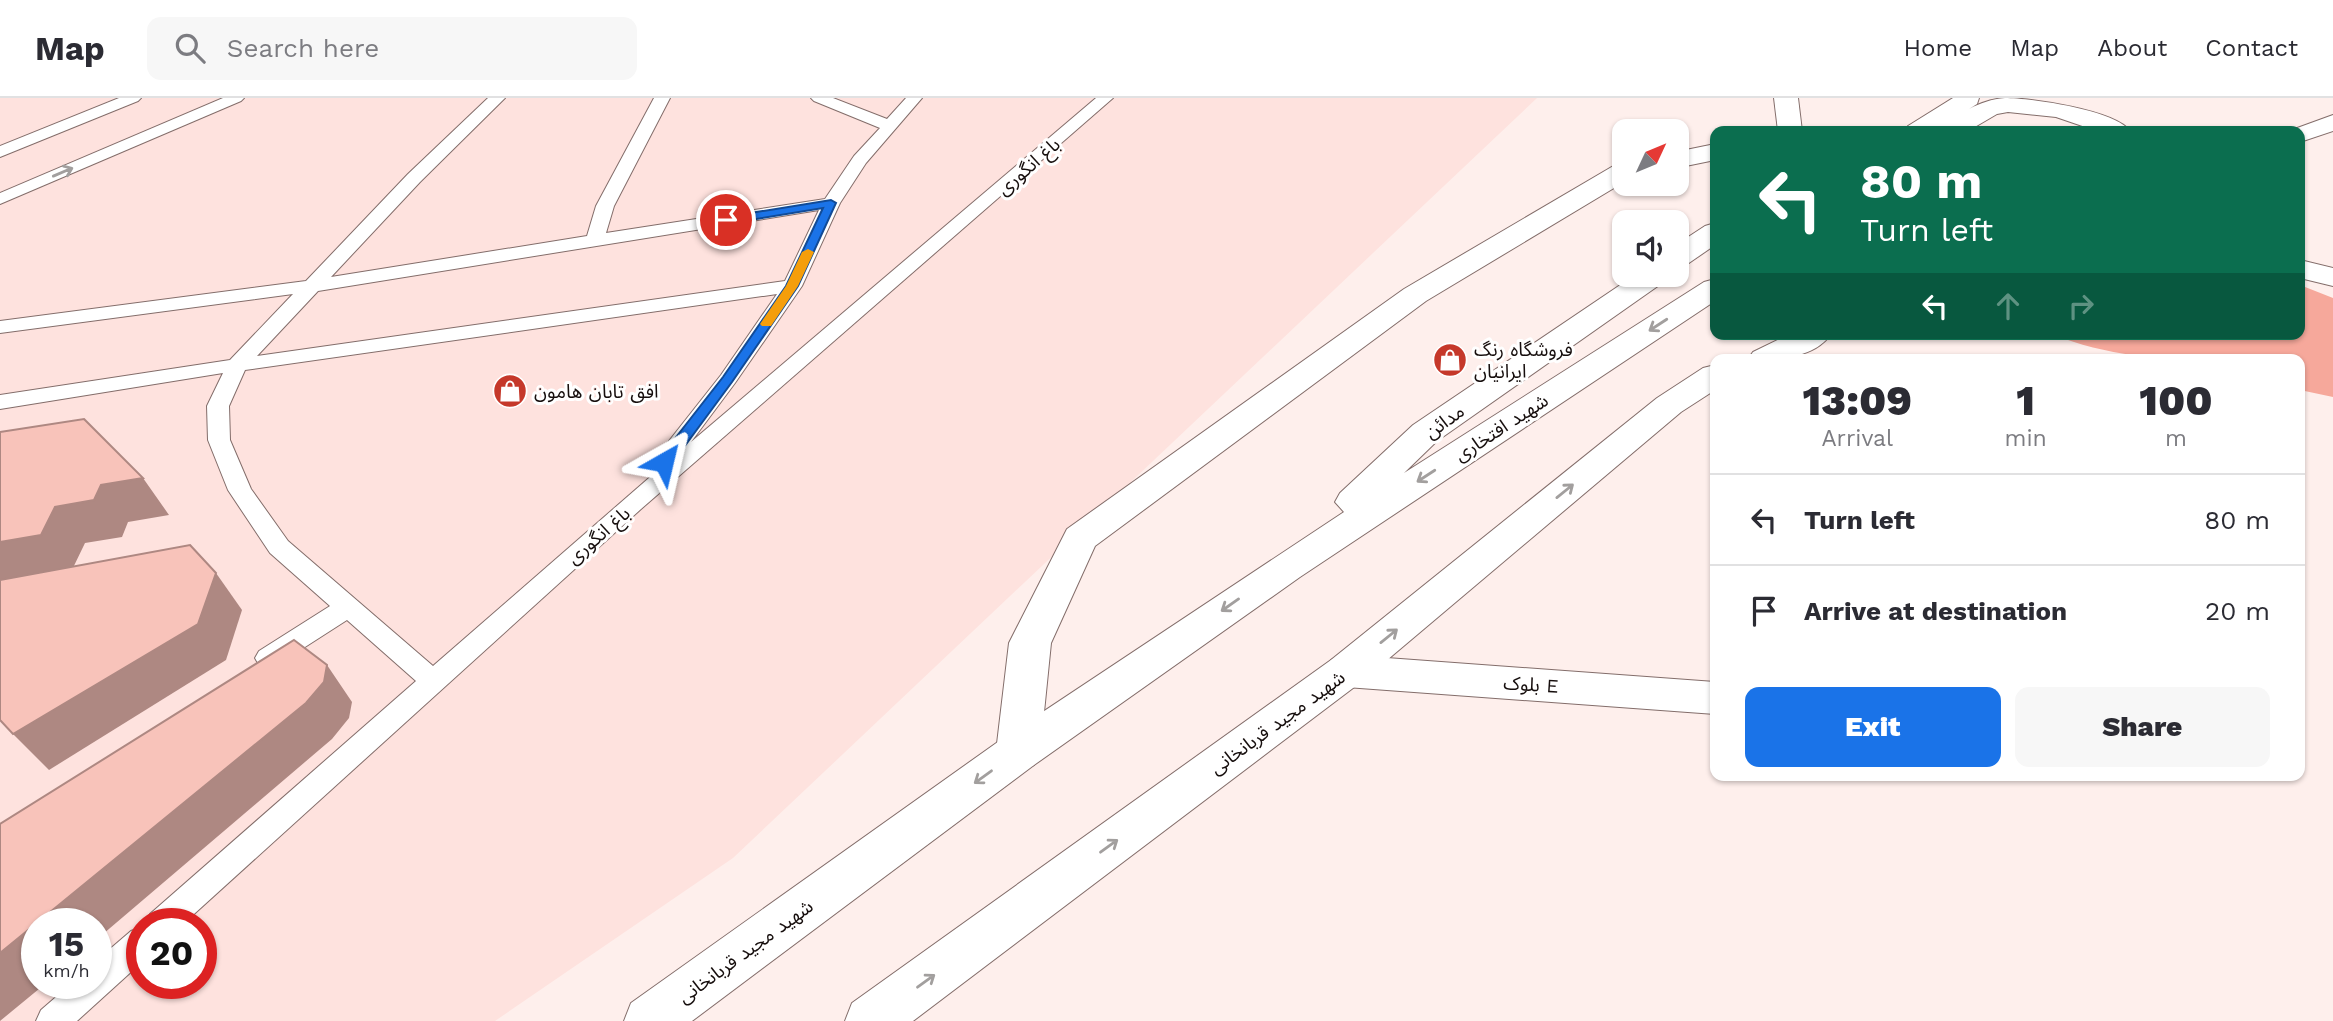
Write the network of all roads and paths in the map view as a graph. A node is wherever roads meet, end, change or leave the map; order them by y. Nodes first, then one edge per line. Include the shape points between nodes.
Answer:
1 (133, 98) edge
2 (236, 98) edge
3 (497, 98) edge
4 (662, 98) edge
5 (819, 98) edge
6 (931, 98) edge
7 (1105, 98) edge
8 (1786, 98) edge
9 (1969, 98) edge
10 (912, 101) edge
11 (2333, 123) edge
12 (890, 126) junction
13 (1789, 126) edge
14 (1925, 126) edge
15 (1959, 126) edge
16 (2107, 126) edge
17 (2305, 132) edge
18 (4, 148) edge
19 (1710, 153) edge
20 (1689, 157) edge
21 (1612, 178) edge
22 (0, 199) edge
23 (831, 203) junction
24 (1710, 235) edge
25 (595, 242) junction
26 (1689, 250) edge
27 (2305, 270) edge
28 (2333, 277) edge
29 (311, 286) junction
30 (792, 286) junction
31 (1637, 287) edge
32 (1710, 291) edge
33 (0, 327) edge
34 (1768, 340) edge
35 (1803, 340) edge
36 (1747, 354) edge
37 (1774, 354) edge
38 (237, 365) junction
39 (1710, 378) edge
40 (1710, 385) edge
41 (0, 402) edge
42 (1669, 405) junction
43 (633, 504) junction
44 (1286, 567) junction
45 (348, 607) junction
46 (1346, 671) junction
47 (244, 673) edge
48 (432, 680) junction
49 (1710, 698) edge
50 (1017, 752) junction
51 (178, 908) edge
52 (126, 955) edge
53 (112, 968) edge
54 (77, 999) edge
55 (52, 1021) edge
56 (650, 1021) edge
57 (871, 1021) edge

1 - 18 lane
22 -> 2 lane
3 - 29 lane
4 - 25 lane via 605,206
5 - 12 lane
6 - 10 lane
7 - 43 lane, باغ انگوری
8 - 13 main road
9 - 14 main road
10 - 12 lane
11 - 17 main road
12 - 23 lane
15 - 16 main road via 1994,107 2046,107
19 - 20 main road
21 - 50 main road via 1415,295 1080,538 1030,643
23 - 25 lane
23 - 30 lane
24 - 26 main road
25 - 29 lane
27 - 28 main road
29 - 33 lane
29 - 38 lane
30 - 38 lane
30 - 43 lane
31 - 44 main road, مدائن via 1425,433
32 -> 44 main road, شهید افتخاری
34 - 36 main road
35 - 37 main road
38 - 41 lane
38 - 45 lane via 218,406 219,440 240,490 279,547
39 - 42 main road
40 - 42 main road
46 -> 42 main road, شهید مجید قربانخانی
43 - 48 lane, باغ انگوری
44 -> 50 main road, شهید مجید قربانخانی
45 - 47 lane
45 - 48 lane
46 - 49 main road, بلوک E
57 -> 46 main road, شهید مجید قربانخانی
48 - 51 lane, باغ انگوری
50 -> 56 main road, شهید مجید قربانخانی
52 - 53 lane
54 - 55 lane

